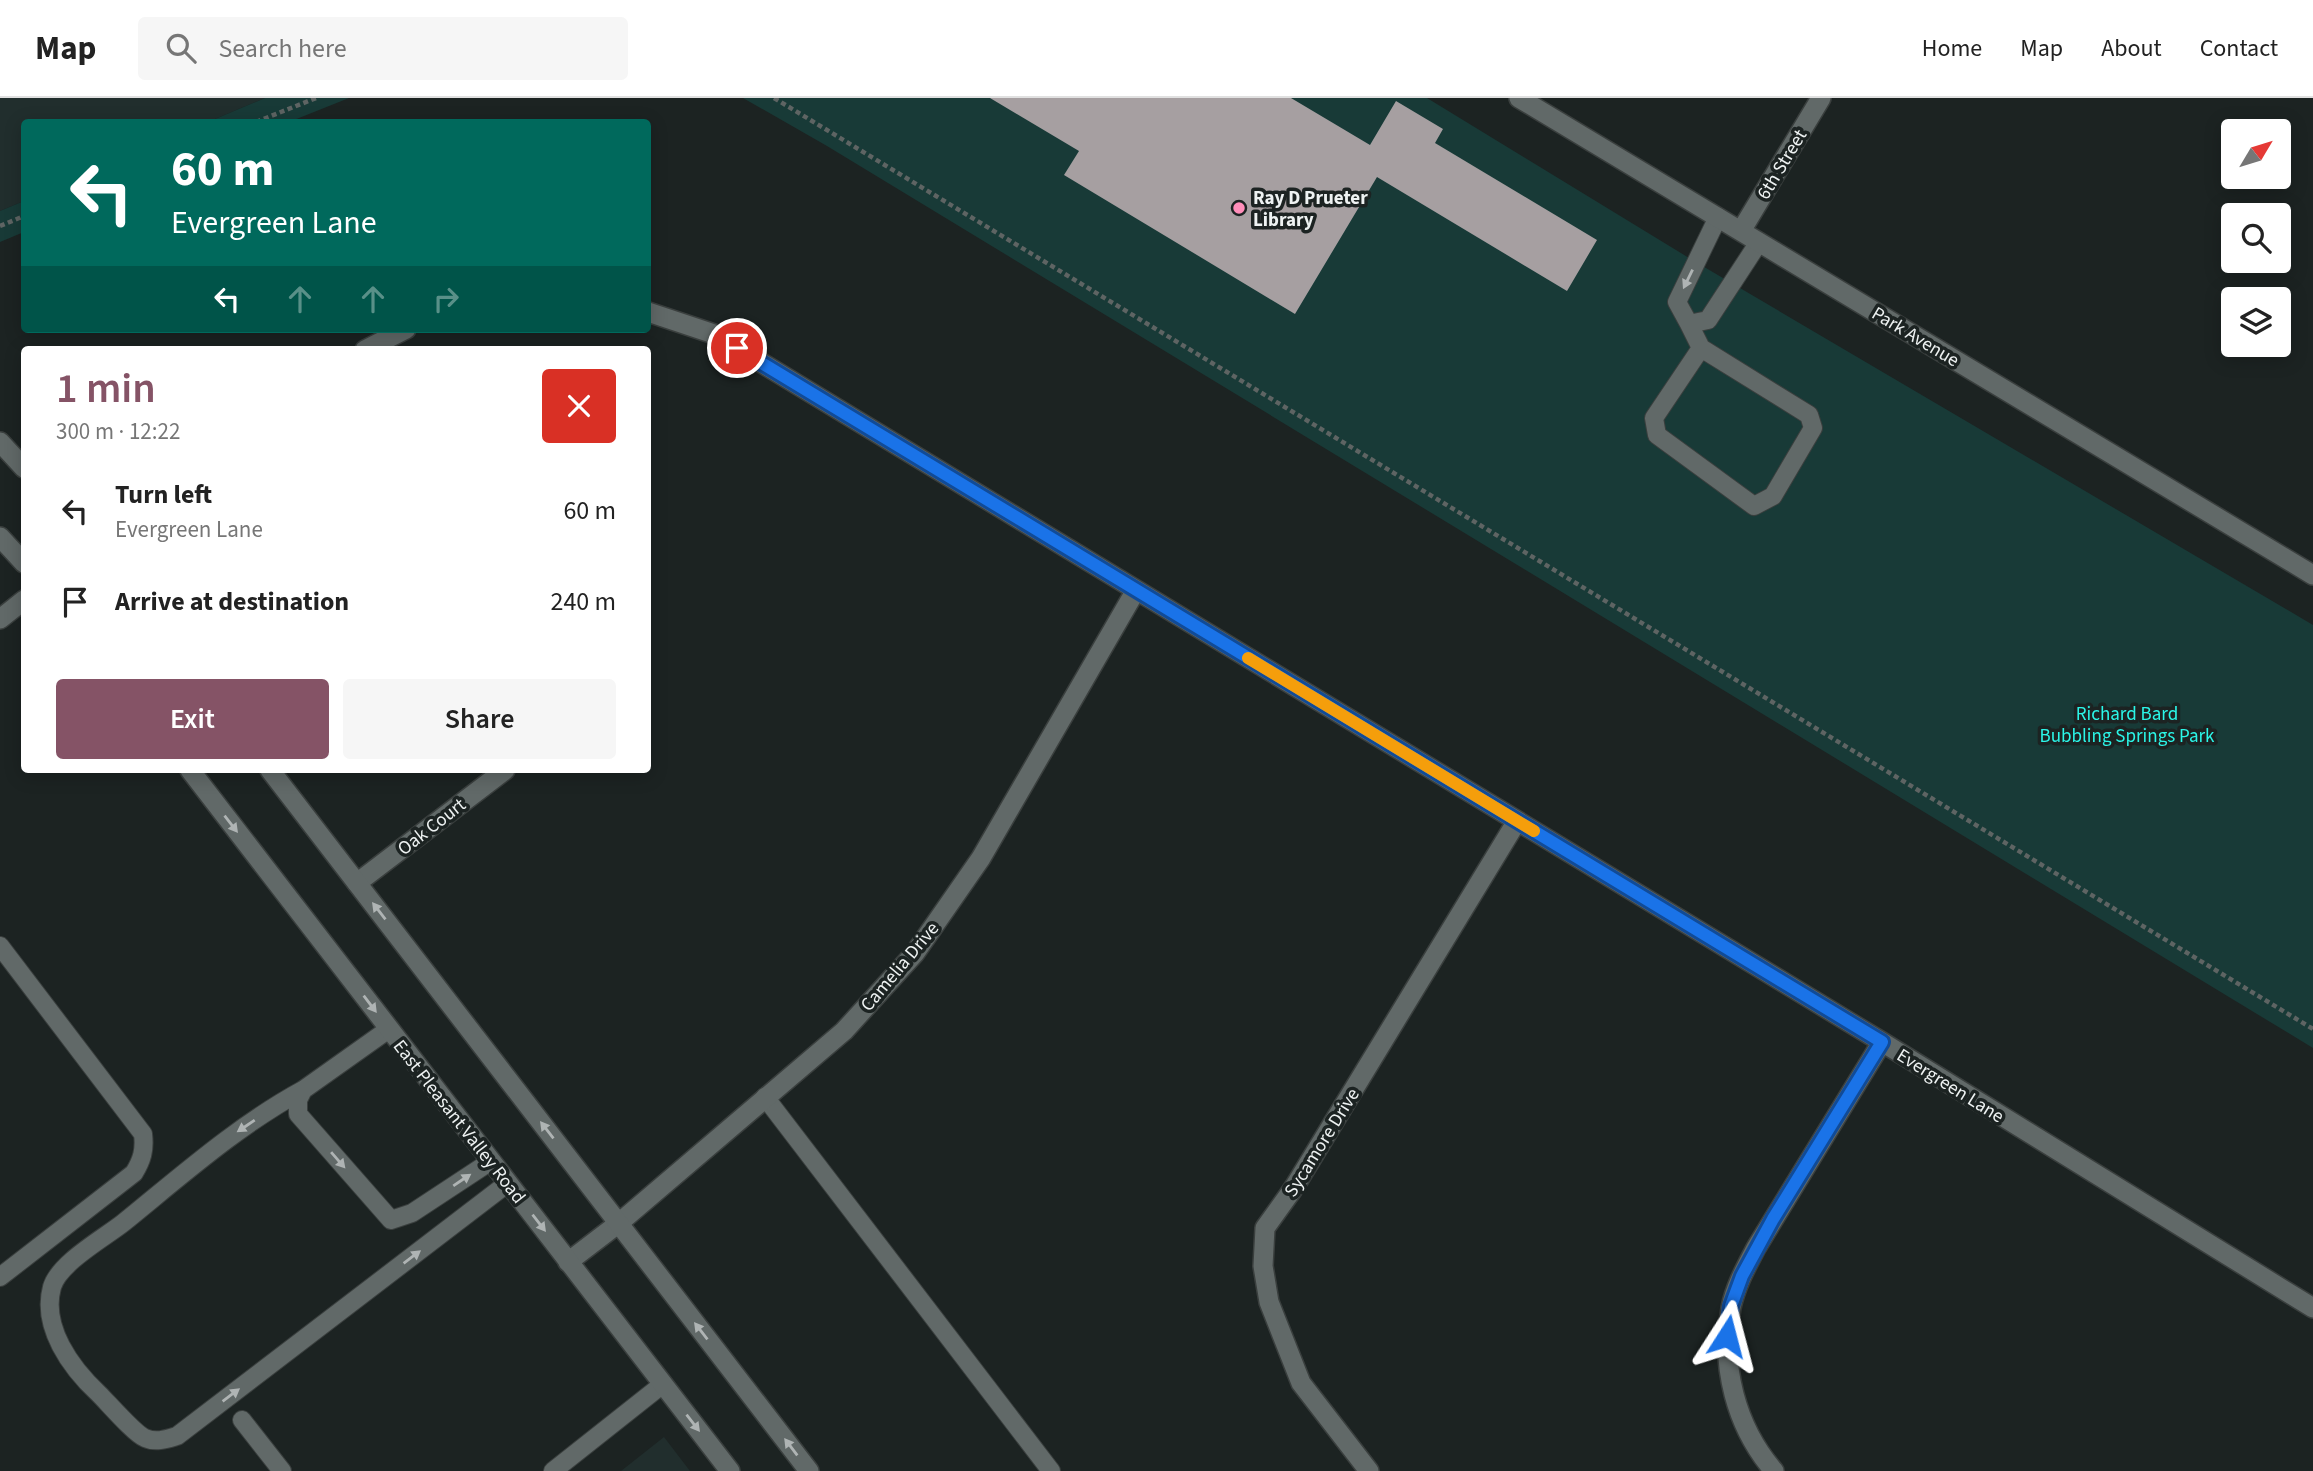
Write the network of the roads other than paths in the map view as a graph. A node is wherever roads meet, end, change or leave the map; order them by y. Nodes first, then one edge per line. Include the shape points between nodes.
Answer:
1 (1519, 98) edge
2 (1821, 98) edge
3 (1718, 217) junction
4 (1741, 231) junction
5 (1759, 242) junction
6 (651, 313) edge
7 (1689, 324) junction
8 (398, 333) edge
9 (373, 346) edge
10 (1701, 348) junction
11 (0, 442) edge
12 (21, 465) edge
13 (0, 537) edge
14 (21, 560) edge
15 (2313, 575) edge
16 (1136, 590) junction
17 (21, 602) edge
18 (0, 619) edge
19 (192, 773) edge
20 (272, 773) edge
21 (501, 773) edge
22 (1517, 821) junction
23 (357, 883) junction
24 (0, 946) edge
25 (389, 1029) junction
26 (1882, 1042) junction
27 (303, 1090) junction
28 (765, 1097) junction
29 (491, 1161) junction
30 (508, 1184) junction
31 (618, 1223) junction
32 (568, 1262) junction
33 (0, 1277) edge
34 (2313, 1308) edge
35 (663, 1384) junction
36 (242, 1420) dead end
37 (282, 1471) edge
38 (554, 1471) edge
39 (730, 1471) edge
40 (809, 1471) edge
41 (1051, 1471) edge
42 (1369, 1471) edge
43 (1773, 1471) edge

1 - 3 street, Park Avenue
2 - 4 street, 6th Street
3 - 4 street, Park Avenue
3 -> 7 lane via 1677,302
4 - 5 street, Park Avenue
5 - 7 lane via 1708,320
5 - 15 street, Park Avenue
6 - 16 street, Evergreen Lane via 714,334
7 - 10 lane
8 - 9 street
10 - 10 lane via 1809,415 1813,428 1773,496 1754,506 1657,435 1654,418
11 - 12 street
13 - 14 street
16 - 22 street, Evergreen Lane
16 - 28 street, Camelia Drive via 981,858 915,953 844,1031
17 - 18 street
19 -> 25 street, East Pleasant Valley Road
20 - 23 street
21 - 23 street, Oak Court
22 - 26 street, Evergreen Lane
22 - 42 street, Sycamore Drive via 1265,1228 1263,1266 1269,1302 1301,1383
31 -> 23 street
24 - 33 lane via 143,1134 145,1148 134,1173
25 - 27 lane
25 - 29 street, East Pleasant Valley Road
26 - 34 street, Evergreen Lane
26 - 43 street via 1756,1248 1731,1306 1727,1336 1733,1392 1742,1422
27 -> 29 lane via 298,1114 390,1220 412,1213
27 -> 30 lane via 226,1139 70,1262 52,1285 51,1318 61,1347 91,1387 144,1438 177,1436
28 - 31 street, Camelia Drive
28 - 41 lane
29 - 30 street, East Pleasant Valley Road
30 -> 32 street, East Pleasant Valley Road
31 - 32 street, Camelia Drive
40 -> 31 street
32 - 35 street, East Pleasant Valley Road
35 - 38 lane
35 -> 39 street, East Pleasant Valley Road
36 - 37 lane

